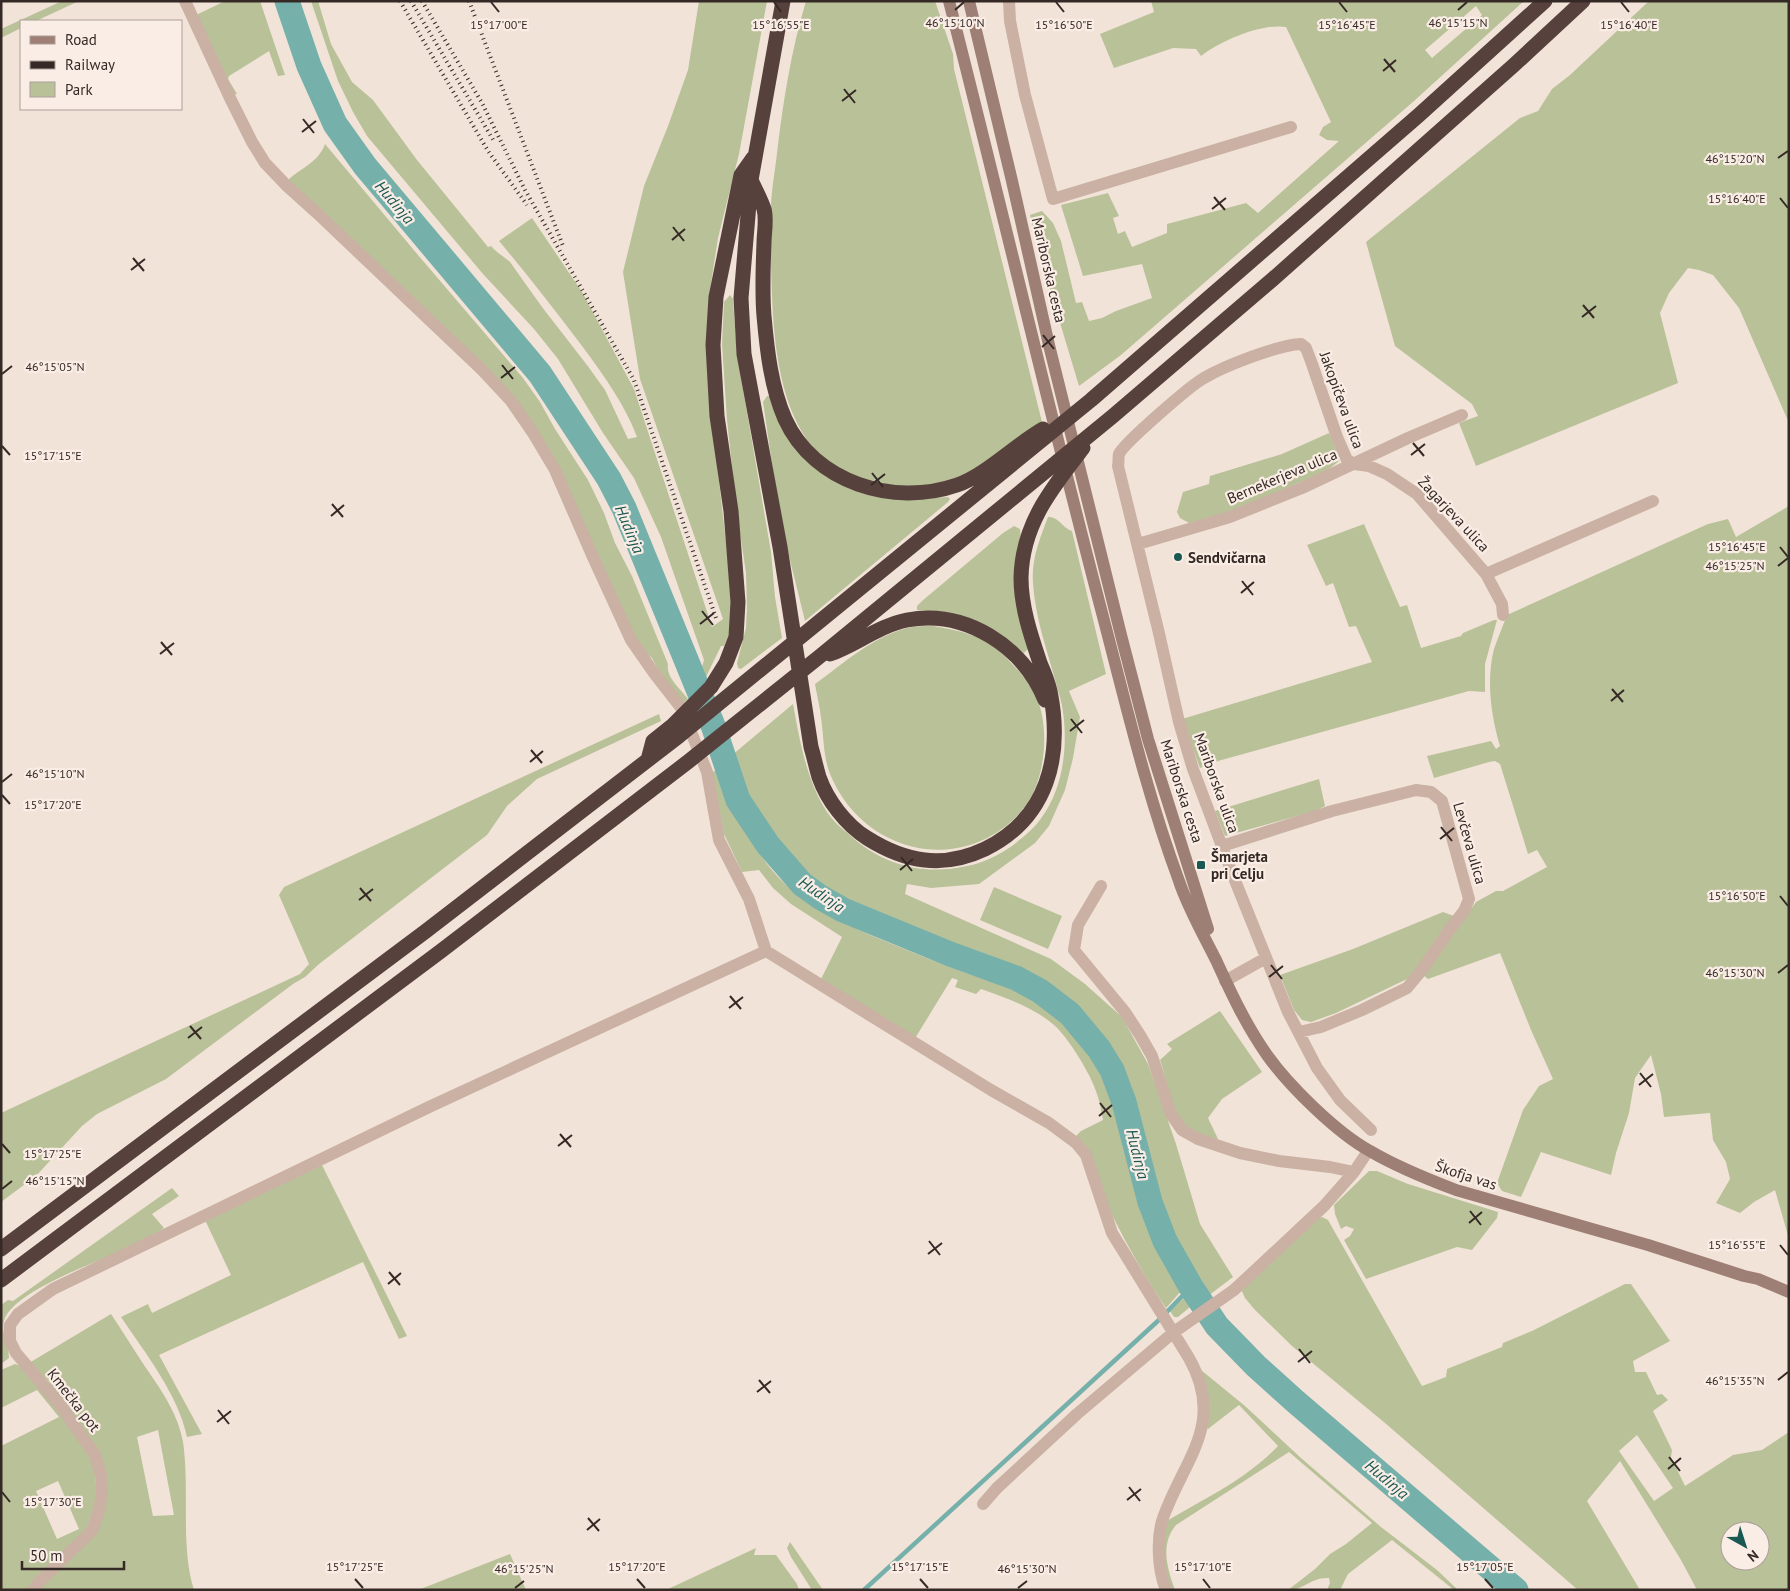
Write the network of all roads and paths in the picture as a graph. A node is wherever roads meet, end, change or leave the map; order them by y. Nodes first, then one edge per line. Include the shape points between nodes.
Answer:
1 (185, 1) edge
2 (783, 1) edge
3 (789, 1) edge
4 (948, 1) edge
5 (969, 1) edge
6 (1009, 1) edge
7 (1545, 1) edge
8 (1583, 1) edge
9 (777, 32) junction
10 (1291, 127) dead end
11 (756, 154) junction
12 (751, 180) junction
13 (1091, 400) junction
14 (1462, 415) dead end
15 (1113, 416) junction
16 (1354, 464) junction
17 (1120, 474) joint
18 (1653, 501) dead end
19 (1138, 544) junction
20 (1486, 574) junction
21 (1502, 615) dead end
22 (819, 657) junction
23 (1055, 724) junction
24 (676, 731) junction
25 (1222, 846) junction
26 (1100, 886) dead end
27 (766, 951) junction
28 (1266, 958) junction
29 (1218, 965) junction
30 (1225, 981) junction
31 (1299, 1032) junction
32 (1371, 1130) dead end
33 (1368, 1150) junction
34 (1354, 1172) junction
35 (1, 1248) edge
36 (1758, 1279) junction
37 (1, 1280) edge
38 (1789, 1283) edge
39 (1789, 1292) edge
40 (1171, 1328) junction
41 (983, 1504) dead end
42 (33, 1590) edge
43 (1166, 1590) edge

1 - 27 street via 230,98 265,163 482,370 512,401 533,433 555,470 631,640 682,709 707,772 719,840 749,899
2 - 9 highway
3 - 9 highway
4 - 29 main road, Mariborska cesta via 1136,746 1179,884
5 - 29 main road, Mariborska cesta via 1049,345 1148,739
6 - 10 street via 1010,22 1025,95 1053,199
7 - 13 highway via 1383,147
8 - 15 highway via 1273,279
9 - 11 highway
11 - 12 highway
11 - 24 highway via 741,175 716,297 714,344 717,416 731,511 738,602 736,637 726,663 711,687
12 - 13 highway via 765,211 764,313 775,390 796,440 825,468 850,482 876,490 906,494 932,492 959,484 980,472
12 - 23 highway via 741,298 744,354 780,547 811,747 819,778 830,799 842,817 862,835 906,858 927,861 971,856 1016,830 1034,810 1052,764
13 - 24 highway via 735,691
14 - 16 street, Bernekerjeva ulica
15 - 22 highway
15 - 23 highway via 1050,490 1025,550 1021,578 1024,610 1050,690
16 - 17 street, Jakopičeva ulica via 1344,456 1306,348 1292,344 1202,378 1130,440 1119,454
16 - 19 street, Bernekerjeva ulica via 1230,516
16 - 20 street, Žagarjeva ulica via 1387,474 1417,494
17 - 19 street, Mariborska ulica
18 - 20 street
19 - 25 street, Mariborska ulica via 1179,722
20 - 21 street, Žagarjeva ulica via 1502,604
22 - 23 highway via 907,620 935,618 958,622 986,633 1006,646 1029,670
22 - 37 highway via 689,761 441,950
24 - 35 highway via 648,760 426,931
25 - 28 street, Mariborska ulica
25 - 31 street, Levčeva ulica via 1332,811 1416,790 1431,792 1442,801 1469,899 1464,911 1407,988 1321,1027
26 - 34 street via 1078,925 1074,950 1140,1035 1152,1056 1171,1114 1182,1130 1240,1153
27 - 40 street via 1076,1143 1086,1155 1112,1233
27 - 42 street, Kmečka pot via 429,1107 53,1289 18,1314 10,1325 10,1341 16,1353 89,1444 95,1455 102,1494 92,1531
28 - 30 street
28 - 31 street, Mariborska ulica
29 - 30 main road, Škofja vas
30 - 33 main road, Škofja vas via 1269,1058 1329,1121
31 - 32 street, Mariborska ulica via 1317,1068 1340,1100
33 - 34 street
33 - 36 main road, Škofja vas via 1456,1190
34 - 40 street via 1324,1206 1234,1290 1186,1323
36 - 38 main road
36 - 39 main road, Škofja vas
40 - 41 street
40 - 43 street via 1196,1371 1204,1411 1191,1461 1162,1520 1159,1553

